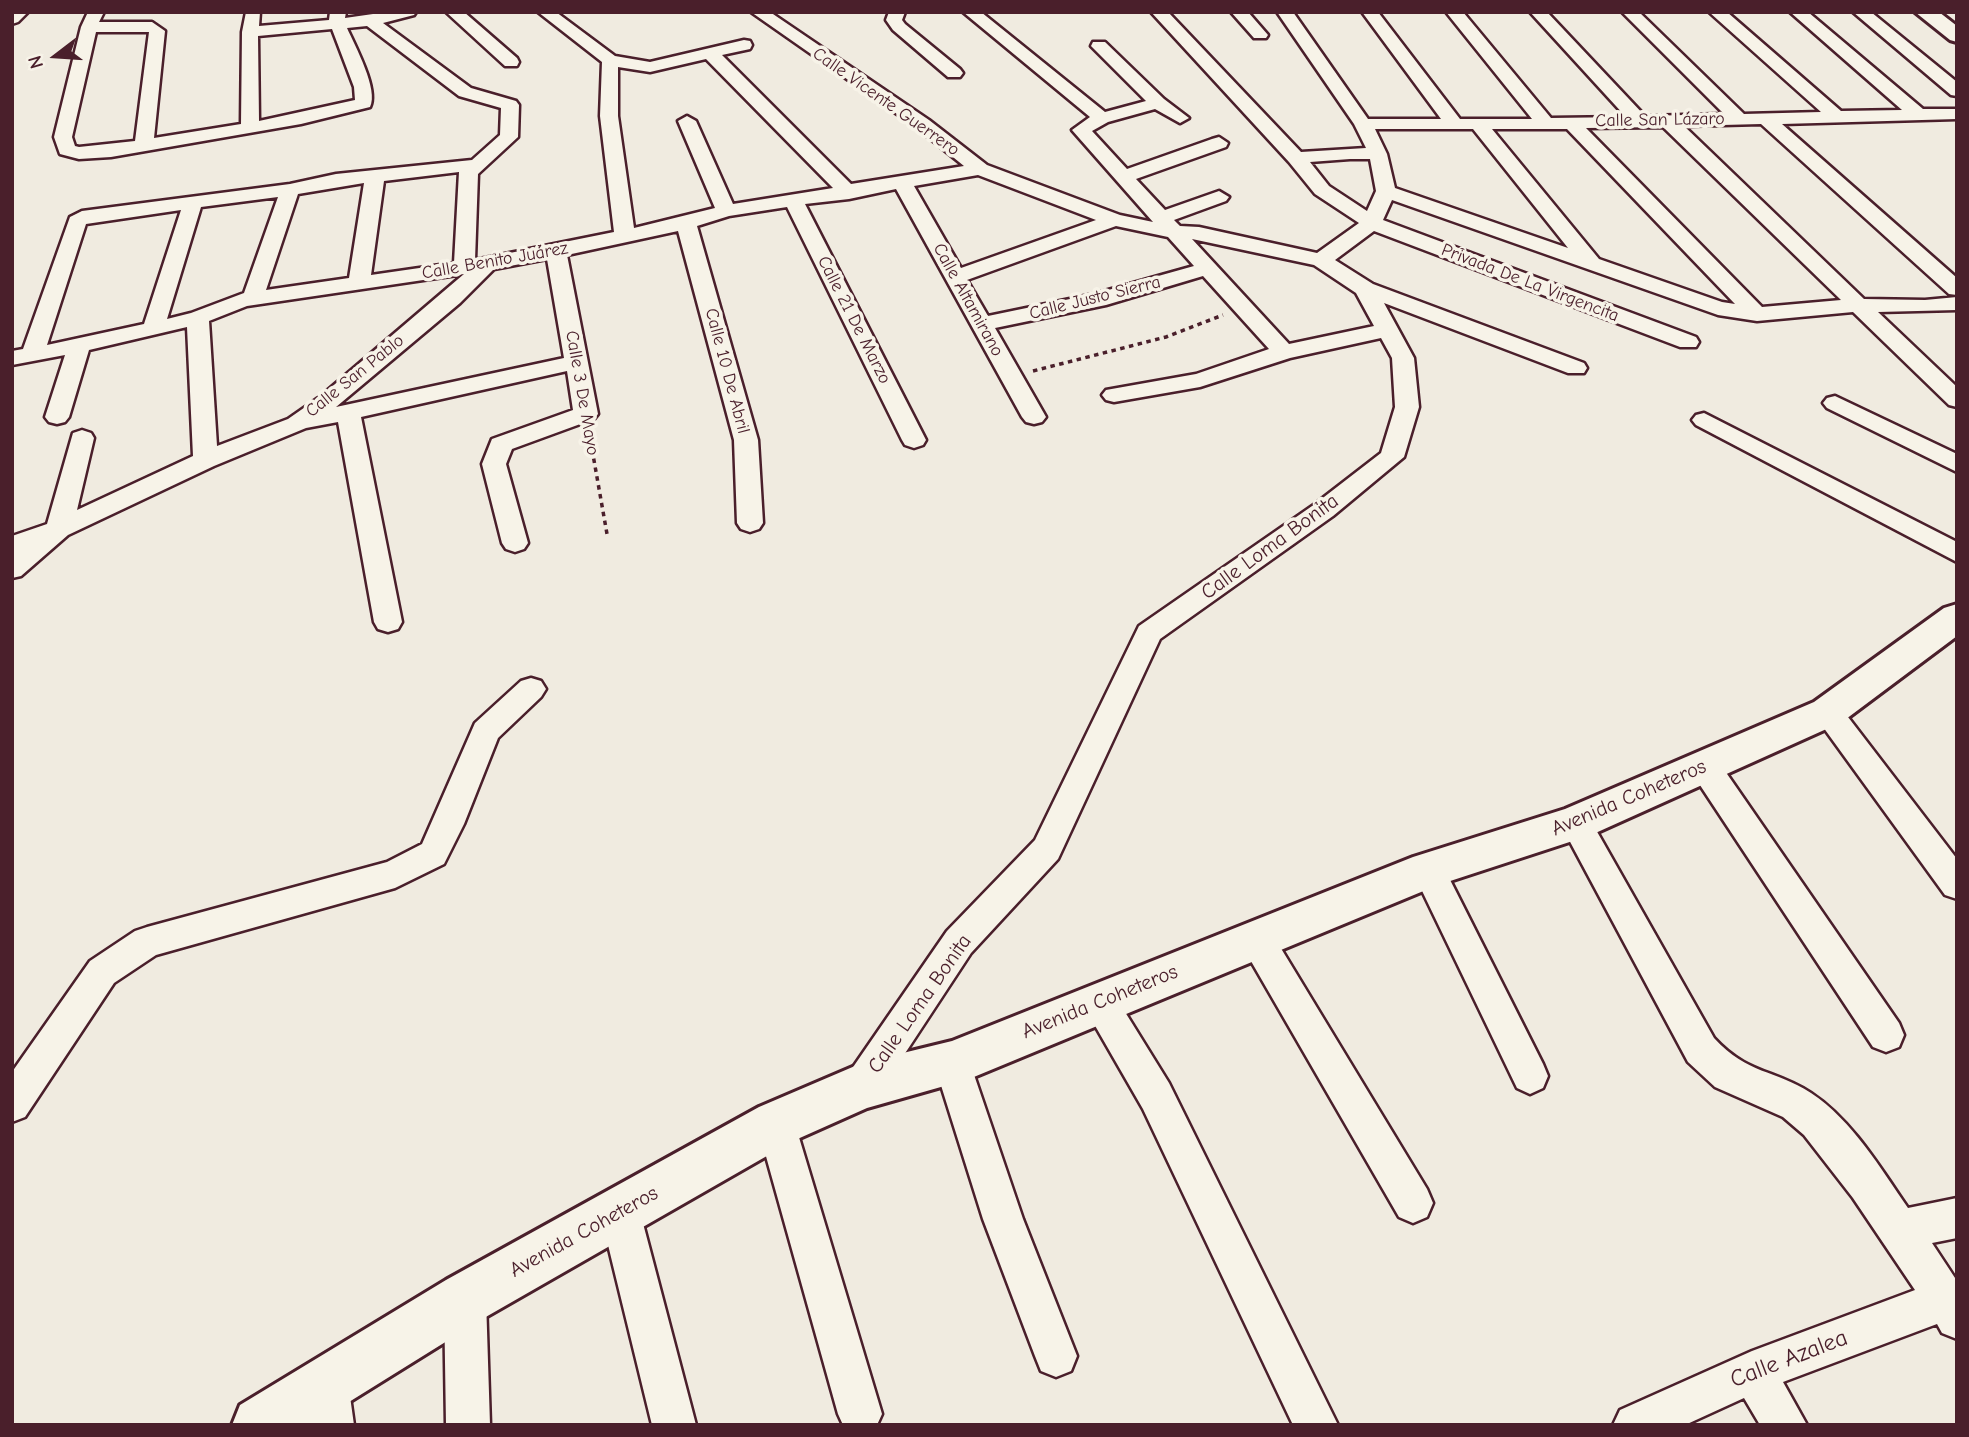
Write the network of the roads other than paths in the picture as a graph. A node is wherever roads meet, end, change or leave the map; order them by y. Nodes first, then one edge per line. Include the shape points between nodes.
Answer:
1 (20, 12) edge
2 (254, 12) edge
3 (408, 12) edge
4 (454, 12) edge
5 (546, 12) edge
6 (759, 12) edge
7 (897, 12) edge
8 (971, 12) edge
9 (1159, 12) edge
10 (1239, 12) edge
11 (1285, 12) edge
12 (1370, 12) edge
13 (1454, 12) edge
14 (1538, 12) edge
15 (1630, 12) edge
16 (1717, 12) edge
17 (1798, 12) edge
18 (1861, 12) edge
19 (1925, 12) edge
20 (337, 17) edge
21 (12, 19) edge
22 (93, 20) edge
23 (370, 21) junction
24 (250, 32) junction
25 (1260, 35) dead end
26 (1957, 36) edge
27 (744, 45) dead end
28 (1099, 46) dead end
29 (710, 53) junction
30 (610, 60) junction
31 (511, 62) dead end
32 (954, 73) dead end
33 (1957, 91) edge
34 (1158, 103) junction
35 (1938, 115) edge
36 (1836, 116) junction
37 (1102, 118) junction
38 (1180, 118) dead end
39 (1765, 118) junction
40 (1740, 119) junction
41 (1667, 120) junction
42 (687, 121) dead end
43 (1640, 121) junction
44 (1570, 122) junction
45 (1454, 123) junction
46 (1363, 124) junction
47 (1478, 124) junction
48 (1546, 124) junction
49 (250, 127) junction
50 (1957, 129) edge
51 (1219, 144) dead end
52 (144, 145) junction
53 (1378, 154) junction
54 (1296, 158) junction
55 (476, 164) junction
56 (979, 169) junction
57 (375, 176) junction
58 (1122, 177) junction
59 (903, 184) junction
60 (290, 190) junction
61 (1386, 191) junction
62 (849, 192) junction
63 (1219, 197) dead end
64 (794, 201) junction
65 (193, 203) junction
66 (726, 211) junction
67 (1115, 220) junction
68 (686, 223) junction
69 (1372, 223) junction
70 (1166, 225) junction
71 (625, 236) junction
72 (556, 251) junction
73 (1321, 260) junction
74 (488, 263) junction
75 (1591, 263) junction
76 (464, 268) junction
77 (1208, 268) junction
78 (955, 277) junction
79 (359, 283) junction
80 (1365, 289) junction
81 (1957, 289) edge
82 (253, 298) junction
83 (1957, 303) edge
84 (1859, 306) junction
85 (1757, 314) junction
86 (198, 318) junction
87 (982, 324) junction
88 (154, 327) junction
89 (1387, 330) junction
90 (1688, 342) dead end
91 (79, 346) junction
92 (1284, 352) junction
93 (23, 356) edge
94 (576, 362) junction
95 (1576, 368) dead end
96 (1114, 395) dead end
97 (1957, 400) edge
98 (1835, 403) dead end
99 (348, 412) junction
100 (57, 417) dead end
101 (1034, 417) dead end
102 (1704, 420) dead end
103 (296, 424) junction
104 (82, 438) dead end
105 (914, 440) dead end
106 (205, 460) junction
107 (1957, 464) edge
108 (750, 523) dead end
109 (59, 529) junction
110 (515, 543) dead end
111 (12, 546) edge
112 (1957, 553) edge
113 (12, 569) edge
114 (1957, 617) edge
115 (388, 622) dead end
116 (531, 690) dead end
117 (1828, 712) junction
118 (1705, 767) junction
119 (1576, 823) junction
120 (1428, 870) junction
121 (1957, 885) edge
122 (1256, 938) junction
123 (1100, 1003) junction
124 (1886, 1035) dead end
125 (952, 1063) junction
126 (1530, 1076) dead end
127 (862, 1086) junction
128 (12, 1104) edge
129 (776, 1124) junction
130 (1413, 1203) dead end
131 (620, 1212) junction
132 (1957, 1218) edge
133 (1900, 1230) junction
134 (465, 1299) junction
135 (1951, 1309) edge
136 (1056, 1356) dead end
137 (1752, 1372) junction
138 (329, 1404) edge
139 (860, 1414) dead end
140 (260, 1425) edge
141 (468, 1425) edge
142 (674, 1425) edge
143 (1316, 1425) edge
144 (1634, 1425) edge
145 (1785, 1425) edge

1 - 21 street
2 - 24 street
3 - 23 street
4 - 31 street
5 - 30 street
6 - 56 street, Calle Vicente Guerrero via 923,124
7 - 32 street via 894,20 899,27
8 - 37 street
9 - 54 street, Privada De La Virgencita
10 - 25 street
11 - 46 street
12 - 45 street
13 - 48 street
14 - 43 street
15 - 40 street
16 - 36 street
17 - 35 street
18 - 33 street
19 - 26 main road
20 - 23 street
20 - 24 street
20 - 49 street via 363,87 364,103
22 - 52 street via 157,31
22 - 52 street via 63,137 67,150 79,153
23 - 55 street via 465,92 510,105 509,137
24 - 49 street
27 - 29 street
28 - 34 street
29 - 30 street via 650,67
29 - 62 street
30 - 71 street via 609,116
34 - 37 street
34 - 38 street
35 - 36 street, Calle San Lázaro
35 - 50 street
36 - 39 street, Calle San Lázaro
37 - 58 street via 1081,130
39 - 40 street, Calle San Lázaro
39 - 81 street
40 - 41 street, Calle San Lázaro
41 - 43 street, Calle San Lázaro
41 - 84 street
42 - 66 street
43 - 44 street, Calle San Lázaro
44 - 48 street, Calle San Lázaro
44 - 85 street
45 - 46 street, Calle San Lázaro
45 - 47 street, Calle San Lázaro
46 - 53 street
47 - 48 street, Calle San Lázaro
47 - 75 street
49 - 52 street
51 - 58 street
53 - 54 street
53 - 61 street
54 - 69 street, Privada De La Virgencita via 1322,190
55 - 57 street
55 - 76 street via 469,172
56 - 59 street, Calle Benito Juárez
56 - 67 street, Calle Vicente Guerrero
57 - 60 street
57 - 79 street
58 - 70 street
59 - 62 street, Calle Benito Juárez
59 - 78 street, Calle Altamirano
60 - 65 street
60 - 82 street
61 - 69 street
61 - 75 street
62 - 64 street, Calle Benito Juárez
63 - 70 street
64 - 66 street, Calle Benito Juárez
64 - 105 street, Calle 21 De Marzo
65 - 88 street
65 - 93 street via 90,215 77,221
66 - 68 street, Calle Benito Juárez
67 - 70 street, Calle Vicente Guerrero
67 - 78 street
68 - 71 street, Calle Benito Juárez
68 - 108 street, Calle 10 De Abril via 746,440
69 - 73 street
69 - 90 street, Privada De La Virgencita
70 - 73 street, Calle Vicente Guerrero
70 - 77 street
71 - 72 street, Calle Benito Juárez
72 - 74 street, Calle Benito Juárez
72 - 94 street, Calle 3 De Mayo
73 - 80 street, Calle Loma Bonita
74 - 76 street, Calle Benito Juárez
74 - 103 street, Calle San Pablo via 452,298
75 - 85 street via 1718,308
76 - 79 street, Calle Benito Juárez
77 - 87 street, Calle Justo Sierra via 1098,300
77 - 92 street
78 - 87 street, Calle Altamirano
79 - 82 street, Calle Benito Juárez
80 - 89 street, Calle Loma Bonita
80 - 95 street
82 - 86 street, Calle Benito Juárez
83 - 84 street
84 - 85 street
84 - 97 street
86 - 88 street, Calle Benito Juárez
86 - 106 street
87 - 101 street, Calle Altamirano
88 - 91 street, Calle Benito Juárez
89 - 92 street
89 - 127 street, Calle Loma Bonita via 1403,358 1407,407 1392,457 1149,633 1047,849 959,942
91 - 93 street, Calle Benito Juárez
91 - 100 street
92 - 96 street via 1200,380
94 - 99 street
94 - 110 street, Calle 3 De Mayo via 586,414 501,444 494,464
98 - 107 street
99 - 103 street
99 - 115 street
102 - 112 street
103 - 106 street, Calle San Pablo
104 - 109 street
106 - 109 street, Calle San Pablo
109 - 111 street
109 - 113 street
114 - 117 main road, Avenida Coheteros
116 - 128 street via 486,731 433,853 395,874 147,942 102,972
117 - 118 main road, Avenida Coheteros
117 - 121 street
118 - 119 main road, Avenida Coheteros
118 - 124 street
119 - 120 main road, Avenida Coheteros
119 - 133 street via 1714,1067 1732,1080 1807,1111 1829,1132
120 - 122 main road, Avenida Coheteros
120 - 126 street
122 - 123 main road, Avenida Coheteros
122 - 130 street
123 - 125 main road, Avenida Coheteros
123 - 143 street via 1156,1096
125 - 127 main road, Avenida Coheteros
125 - 136 street via 1003,1219
127 - 129 main road, Avenida Coheteros
129 - 131 main road, Avenida Coheteros
129 - 139 street
131 - 134 main road, Avenida Coheteros
131 - 142 street
132 - 133 street
133 - 135 street
134 - 138 main road, Avenida Coheteros
134 - 141 street
135 - 137 street, Calle Azalea
137 - 144 street, Calle Azalea
137 - 145 street
138 - 140 main road, Avenida Coheteros

